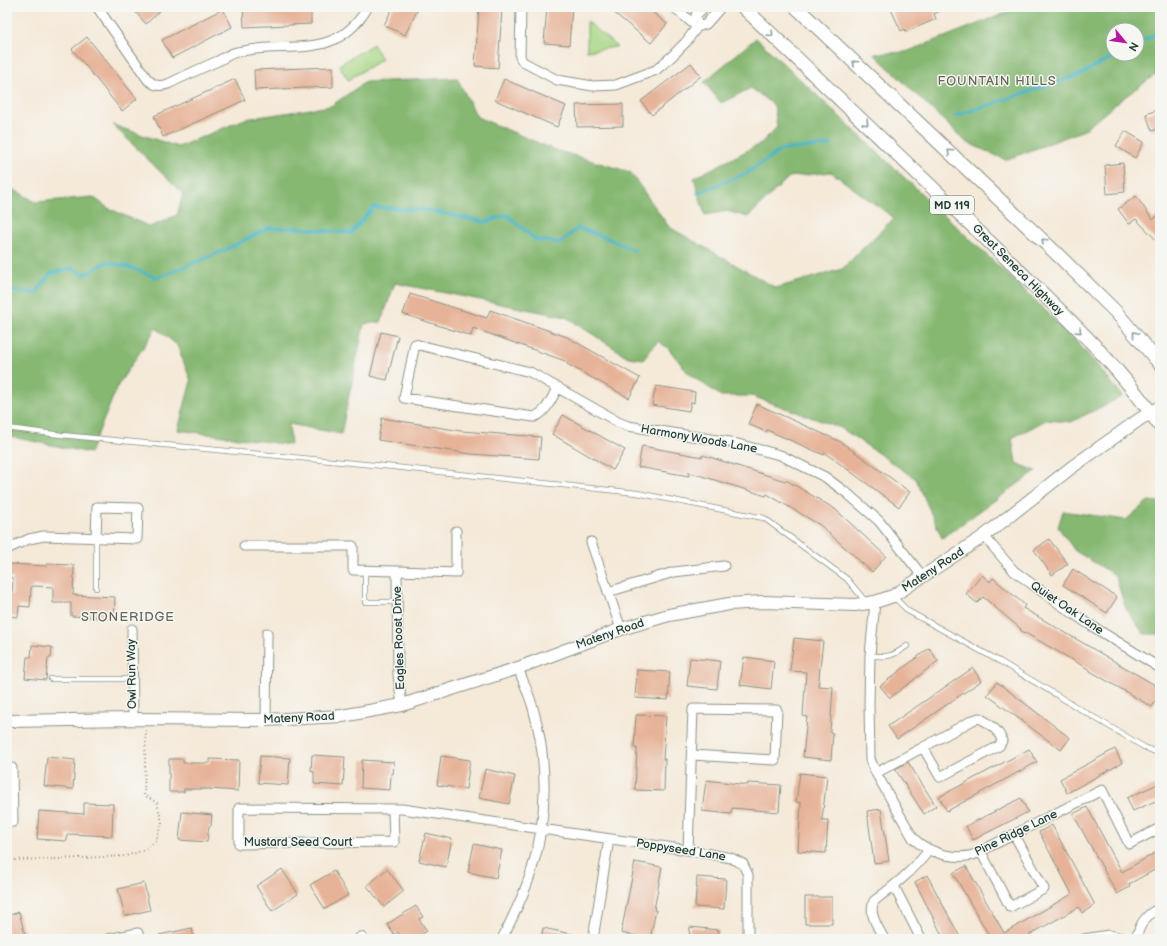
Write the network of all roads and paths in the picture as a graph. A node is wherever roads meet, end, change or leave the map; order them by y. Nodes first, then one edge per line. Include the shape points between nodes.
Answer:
1 (368, 7) edge
2 (521, 7) edge
3 (674, 7) edge
4 (704, 7) edge
5 (721, 7) edge
6 (743, 7) edge
7 (796, 7) edge
8 (100, 8) edge
9 (697, 27) junction
10 (1160, 364) edge
11 (558, 387) junction
12 (1156, 410) edge
13 (1160, 426) edge
14 (7, 428) edge
15 (456, 531) dead end
16 (984, 536) junction
17 (96, 538) junction
18 (591, 542) dead end
19 (244, 546) dead end
20 (7, 549) edge
21 (724, 566) dead end
22 (365, 570) junction
23 (397, 571) junction
24 (923, 577) junction
25 (96, 588) dead end
26 (608, 592) junction
27 (892, 596) junction
28 (398, 602) junction
29 (871, 603) junction
30 (132, 629) dead end
31 (621, 629) junction
32 (267, 633) dead end
33 (907, 646) dead end
34 (870, 656) junction
35 (518, 668) junction
36 (1160, 668) edge
37 (50, 679) dead end
38 (132, 679) junction
39 (402, 705) junction
40 (133, 719) junction
41 (146, 719) junction
42 (266, 720) junction
43 (7, 721) edge
44 (923, 748) junction
45 (1160, 754) edge
46 (692, 755) junction
47 (7, 768) edge
48 (876, 773) junction
49 (393, 809) junction
50 (7, 822) edge
51 (1160, 828) edge
52 (542, 829) junction
53 (1014, 834) junction
54 (609, 839) junction
55 (688, 850) junction
56 (929, 850) junction
57 (981, 852) junction
58 (7, 860) edge
59 (894, 886) junction
60 (1160, 908) edge
61 (108, 939) edge
62 (139, 939) edge
63 (358, 939) edge
64 (363, 939) edge
65 (502, 939) edge
66 (593, 939) edge
67 (748, 939) edge
68 (884, 939) edge
69 (921, 939) edge
70 (1084, 939) edge
71 (1126, 939) edge
72 (1136, 939) edge

1 - 8 street via 354,26 330,42 303,47 237,52 162,86 155,86 148,80
2 - 9 street via 520,57 523,62 557,80 593,86 616,85 656,70 686,42
3 - 9 street
4 - 9 street via 696,15
5 - 9 street via 706,24
6 -> 12 main road, Great Seneca Highway / MD 119 via 963,216
10 -> 7 main road, MD 119 via 1116,312 1059,256
11 - 11 street, Harmony Woods Lane via 525,371 416,344 404,398 534,417 542,414
11 - 24 street, Harmony Woods Lane via 628,426 730,442 780,455 825,477 879,522
12 - 13 main road, Great Seneca Highway / MD 119
12 - 16 street, Mateny Road via 1072,467
14 - 29 lane via 638,493 764,518 847,579
15 - 23 street, Eagles Roost Drive via 456,573
16 - 24 street, Mateny Road
16 - 36 street, Quiet Oak Lane via 1020,575 1087,623
17 - 17 street via 97,507 138,508 137,539
17 - 20 street via 44,536 29,539
17 - 25 lane
18 - 26 street
19 - 22 street via 353,546 353,570
21 - 26 street via 674,572
22 - 23 street, Eagles Roost Drive
22 - 28 lane via 365,602
23 - 28 street, Eagles Roost Drive
24 - 27 street, Mateny Road
26 - 31 street
27 - 29 street, Mateny Road
27 - 45 lane via 908,611
28 - 39 street, Eagles Roost Drive via 398,675
29 - 31 street, Mateny Road via 730,604 669,615
29 - 34 street, Pine Ridge Lane
30 - 38 street, Owl Run Way
31 - 35 street, Mateny Road
32 - 42 street
33 - 34 lane via 891,656
34 - 48 street, Pine Ridge Lane via 869,751
35 - 39 street, Mateny Road
35 - 52 street via 533,708 541,747 544,791
37 - 38 lane
38 - 40 street, Owl Run Way
39 - 42 street, Mateny Road via 342,716
40 - 41 street, Mateny Road
40 - 43 street, Mateny Road
41 - 42 street, Mateny Road
41 - 58 path via 144,795 157,803 162,822 156,841 144,850 126,856
44 - 44 street via 979,718 986,721 1001,736 1002,741 999,746 940,776
44 - 48 street
46 - 46 street via 693,709 777,710 775,760
46 - 55 street
47 - 50 street via 12,768 13,822
48 - 56 street, Pine Ridge Lane via 913,838
49 - 49 street, Mustard Seed Court via 239,808 239,844 394,842
49 - 52 street, Mustard Seed Court
51 - 53 street, Pine Ridge Lane via 1129,844 1102,790
52 - 54 street, Poppyseed Lane
52 - 65 street via 529,877
53 - 57 street, Pine Ridge Lane
53 - 57 street via 1044,889 1010,907
54 - 55 street, Poppyseed Lane
54 - 66 street
55 - 67 street, Poppyseed Lane via 730,858 743,864 748,876
56 - 57 street, Pine Ridge Lane via 959,857
56 - 59 street
59 - 68 street via 872,905 871,913
59 - 69 street
60 - 72 street via 1147,917 1139,927
61 - 62 street via 138,933
63 - 64 street
70 - 71 street via 1109,935

